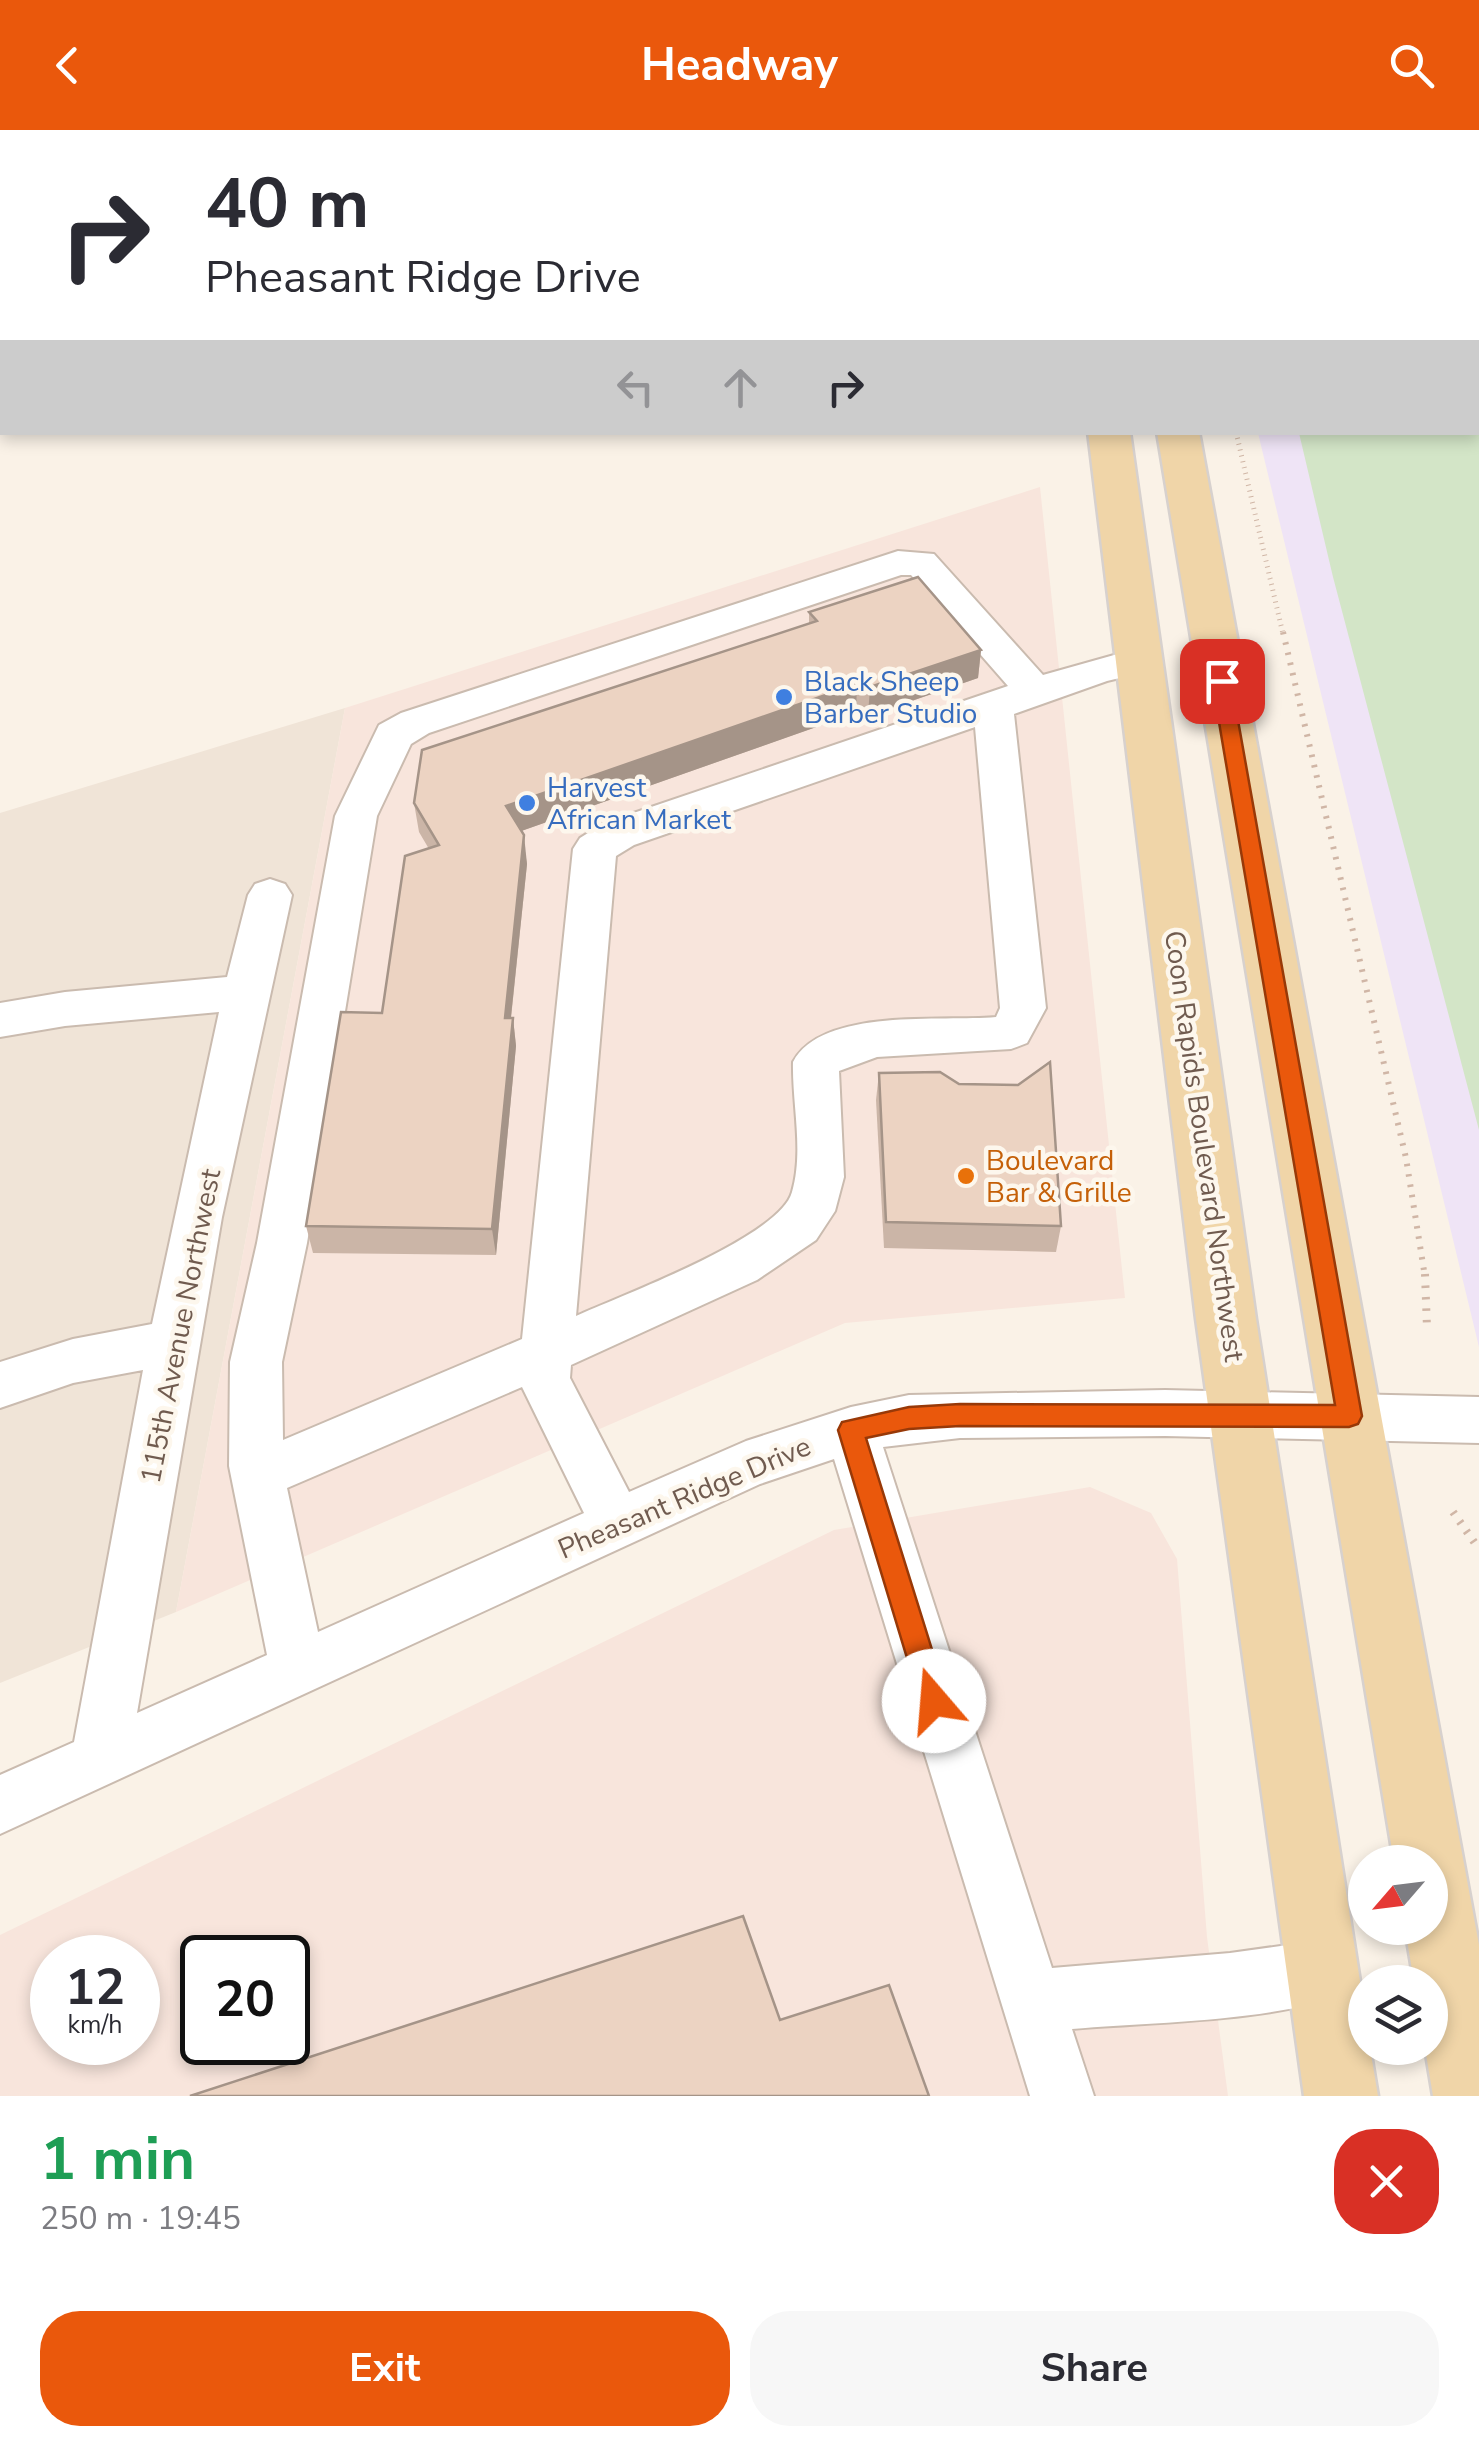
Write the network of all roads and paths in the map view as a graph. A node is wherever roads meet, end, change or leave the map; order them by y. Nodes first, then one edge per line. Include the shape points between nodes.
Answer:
1 (1109, 435) edge
2 (1179, 435) edge
3 (1237, 435) edge
4 (1139, 661) junction
5 (1015, 699) junction
6 (270, 895) dead end
7 (245, 992) junction
8 (0, 1020) edge
9 (1427, 1328) dead end
10 (176, 1342) junction
11 (546, 1356) junction
12 (0, 1384) edge
13 (1243, 1415) junction
14 (1349, 1416) junction
15 (1479, 1420) edge
16 (851, 1430) junction
17 (258, 1475) junction
18 (1453, 1512) dead end
19 (618, 1523) junction
20 (1479, 1549) edge
21 (298, 1670) junction
22 (100, 1760) junction
23 (0, 1805) edge
24 (1425, 1845) edge
25 (1443, 1945) edge
26 (1323, 1971) junction
27 (1031, 2001) junction
28 (1062, 2096) edge
29 (1341, 2096) edge
30 (1470, 2096) edge

1 - 4 main road, Coon Rapids Boulevard Northwest
2 - 14 main road
3 - 9 path via 1406,1158 1425,1264
4 - 5 street
4 - 13 main road, Coon Rapids Boulevard Northwest
5 - 11 street via 619,834 595,849
5 - 11 street via 1023,1008 1011,1031 866,1041 830,1051 816,1062 822,1187 807,1216 728,1269
5 - 17 street via 921,563 898,563 394,735 356,816 256,1362
6 - 7 street, 115th Avenue Northwest
7 - 8 street
7 - 10 street, 115th Avenue Northwest
10 - 12 street via 73,1361
10 - 22 street, 115th Avenue Northwest
11 - 17 street
11 - 19 street via 544,1379
13 - 14 street, Pheasant Ridge Drive
13 - 16 street, Pheasant Ridge Drive via 960,1415
13 - 26 main road, Coon Rapids Boulevard Northwest
14 - 15 street, Pheasant Ridge Drive
14 - 24 main road
16 - 19 street, Pheasant Ridge Drive via 746,1465
16 - 27 street
17 - 21 street
18 - 20 path
19 - 21 street, Pheasant Ridge Drive
21 - 22 street, Pheasant Ridge Drive
22 - 23 street, Pheasant Ridge Drive
25 - 30 main road
26 - 27 street
26 - 29 main road, Coon Rapids Boulevard Northwest
27 - 28 street

